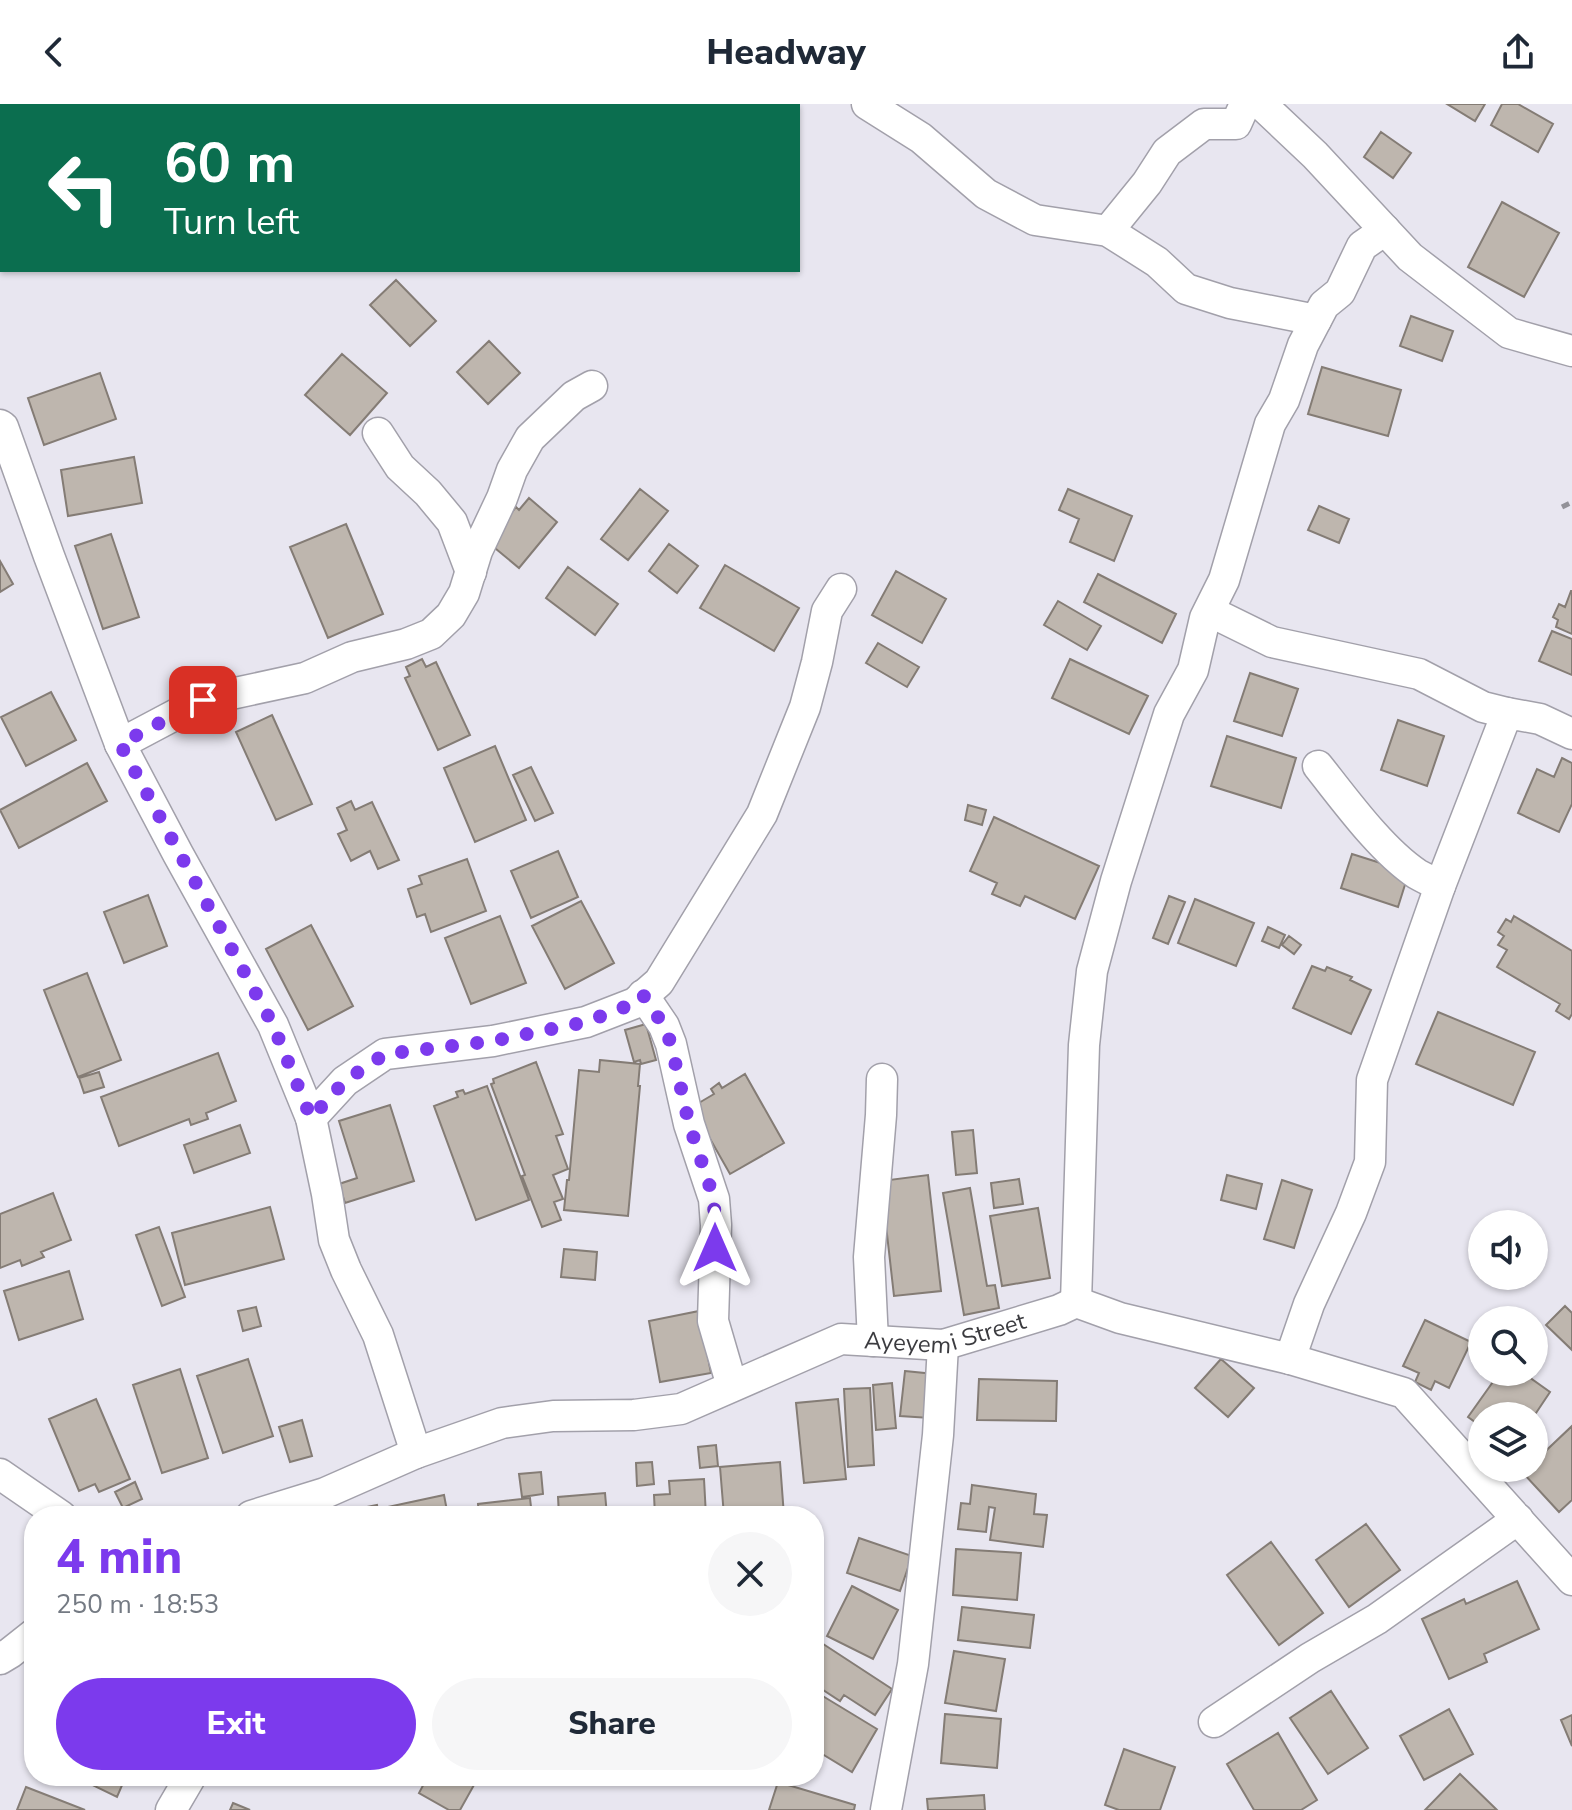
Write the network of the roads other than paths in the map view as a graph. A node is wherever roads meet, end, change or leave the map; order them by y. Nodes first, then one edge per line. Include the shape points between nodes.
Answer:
1 (867, 104) edge
2 (1245, 104) edge
3 (1261, 104) edge
4 (1385, 230) junction
5 (1108, 231) junction
6 (1316, 320) junction
7 (1572, 351) edge
8 (592, 386) dead end
9 (0, 425) edge
10 (378, 433) dead end
11 (471, 572) junction
12 (841, 589) dead end
13 (1209, 611) junction
14 (1507, 713) junction
15 (1572, 734) edge
16 (120, 744) junction
17 (1318, 766) dead end
18 (1440, 886) junction
19 (643, 995) junction
20 (882, 1079) dead end
21 (311, 1118) junction
22 (1076, 1302) junction
23 (873, 1341) junction
24 (943, 1345) junction
25 (1290, 1359) junction
26 (732, 1386) junction
27 (416, 1453) junction
28 (0, 1474) edge
29 (46, 1506) edge
30 (297, 1506) edge
31 (1518, 1519) junction
32 (1572, 1580) edge
33 (24, 1642) edge
34 (0, 1659) edge
35 (1214, 1722) dead end
36 (185, 1786) edge
37 (171, 1810) edge
38 (886, 1810) edge

1 - 5 street via 921,138 986,194 1035,220
2 - 5 street via 1236,124 1204,124 1167,152
3 - 4 street
4 - 6 street via 1362,246 1340,292
4 - 7 street via 1410,257 1509,333
5 - 6 street via 1157,262 1186,289
6 - 13 street via 1270,424 1224,580
8 - 11 street via 530,438
9 - 16 street
10 - 11 street via 400,467 452,522
11 - 16 street via 451,615 431,634 352,657 305,678 203,700
12 - 19 street via 827,611 805,707 762,814 659,982
13 - 14 street via 1272,642 1419,674 1483,707
13 - 22 street via 1193,670 1169,714 1092,971 1084,1045
14 - 15 street via 1540,719
14 - 18 street
16 - 21 street via 273,1025
17 - 18 street via 1396,856
18 - 25 street via 1372,1080 1370,1162
19 - 21 street via 586,1022 493,1041 385,1054 345,1081
19 - 26 street via 671,1044 689,1124 714,1199 713,1321
20 - 23 street via 869,1257
21 - 27 street via 334,1240 378,1335
22 - 24 street, Ayeyemi Street
22 - 25 street via 1120,1318
23 - 24 street, Ayeyemi Street
23 - 26 street, Ayeyemi Street via 841,1339
24 - 38 street via 913,1664
25 - 31 street via 1404,1393
26 - 27 street, Ayeyemi Street via 681,1409 502,1423
27 - 30 street, Ayeyemi Street
28 - 29 street
31 - 32 street
31 - 35 street via 1377,1619
33 - 34 street
36 - 37 street

